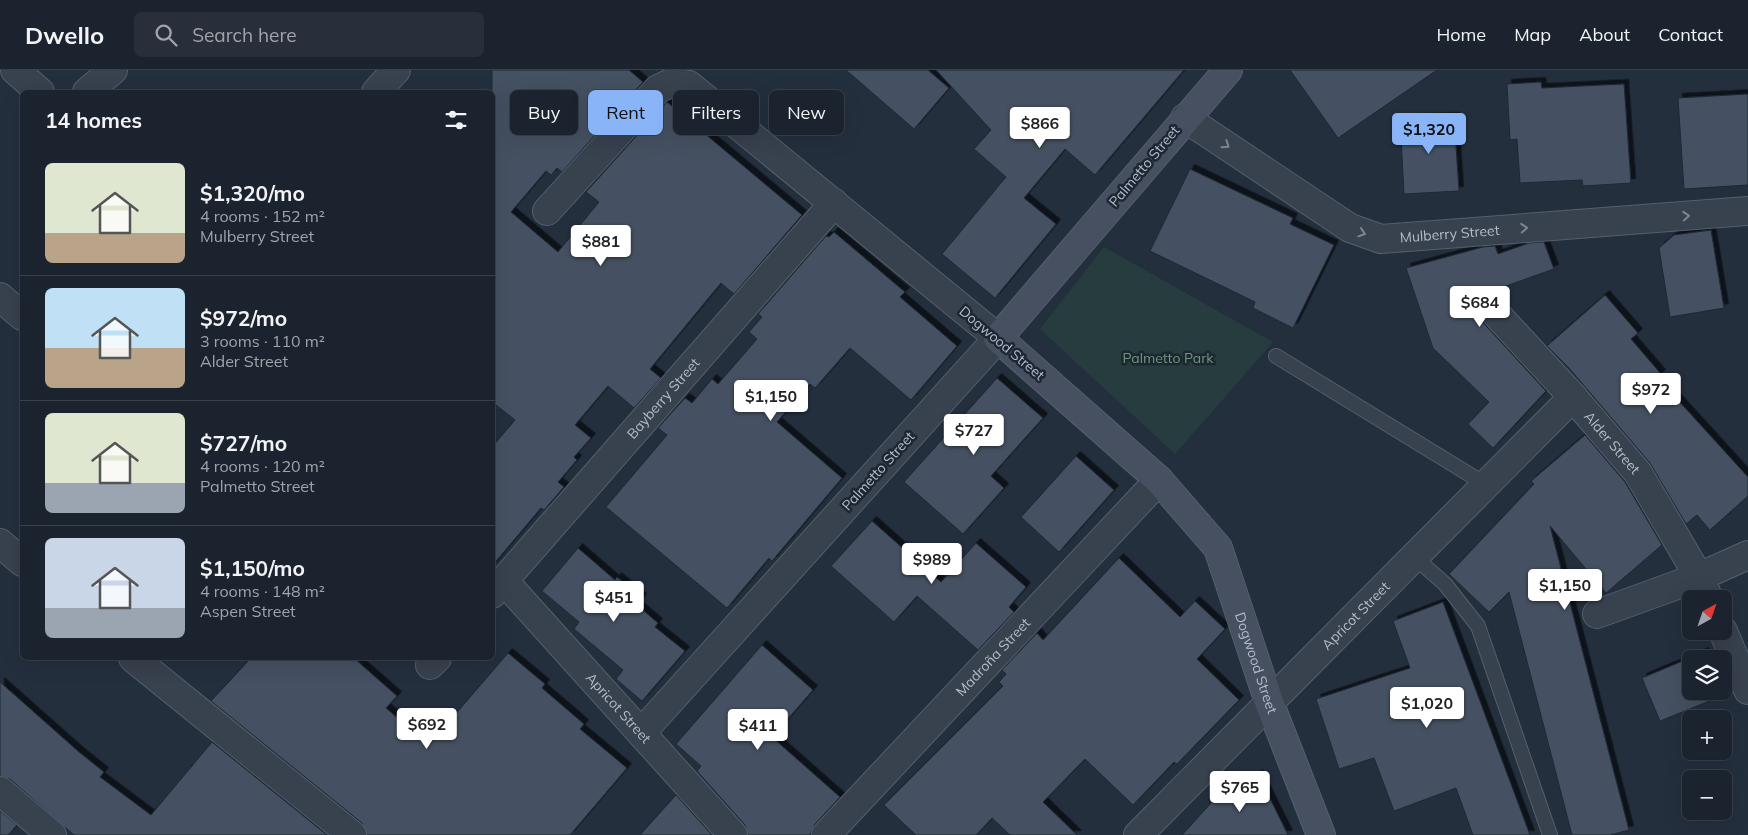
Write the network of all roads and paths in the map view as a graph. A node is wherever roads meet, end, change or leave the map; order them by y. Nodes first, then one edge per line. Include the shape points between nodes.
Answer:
1 (15, 70) edge
2 (113, 70) edge
3 (396, 70) edge
4 (1228, 70) edge
5 (38, 90) edge
6 (89, 90) edge
7 (378, 90) edge
8 (1186, 118) junction
9 (834, 203) junction
10 (547, 211) dead end
11 (1748, 211) edge
12 (0, 297) edge
13 (1490, 306) dead end
14 (20, 314) edge
15 (998, 338) junction
16 (1276, 356) dead end
17 (1572, 396) junction
18 (1159, 480) junction
19 (1485, 484) junction
20 (0, 543) edge
21 (1748, 555) edge
22 (1413, 556) junction
23 (20, 560) edge
24 (498, 588) edge
25 (1704, 588) edge
26 (1597, 614) dead end
27 (1727, 640) edge
28 (138, 660) edge
29 (1748, 690) edge
30 (1269, 702) junction
31 (641, 733) junction
32 (0, 791) edge
33 (52, 835) edge
34 (352, 835) edge
35 (733, 835) edge
36 (826, 835) edge
37 (1138, 835) edge
38 (1321, 835) edge
39 (1550, 835) edge

1 - 5 street
2 - 6 street
3 - 7 street
4 - 8 street, Palmetto Street
8 -> 11 street, Mulberry Street via 1350,228 1381,239
8 - 15 street, Palmetto Street
9 - 10 street, Dogwood Street via 689,86 673,82 658,89
9 - 15 street, Dogwood Street
9 - 24 street, Bayberry Street
12 - 14 street
13 - 17 street, Alder Street
15 - 18 street, Dogwood Street
15 - 31 street, Palmetto Street
16 - 19 lane
17 - 19 street, Apricot Street
17 - 25 street, Alder Street via 1638,473
18 - 30 street, Dogwood Street via 1218,548
18 - 36 street, Madroña Street
19 - 22 street, Apricot Street
20 - 23 street
21 - 25 street
22 - 30 street, Apricot Street
22 - 39 lane via 1445,584 1478,626
24 - 31 street, Apricot Street
25 - 26 street
27 - 29 street
28 - 34 street
30 - 37 street, Apricot Street
30 - 38 street, Dogwood Street
31 - 35 street, Apricot Street
32 - 33 street

